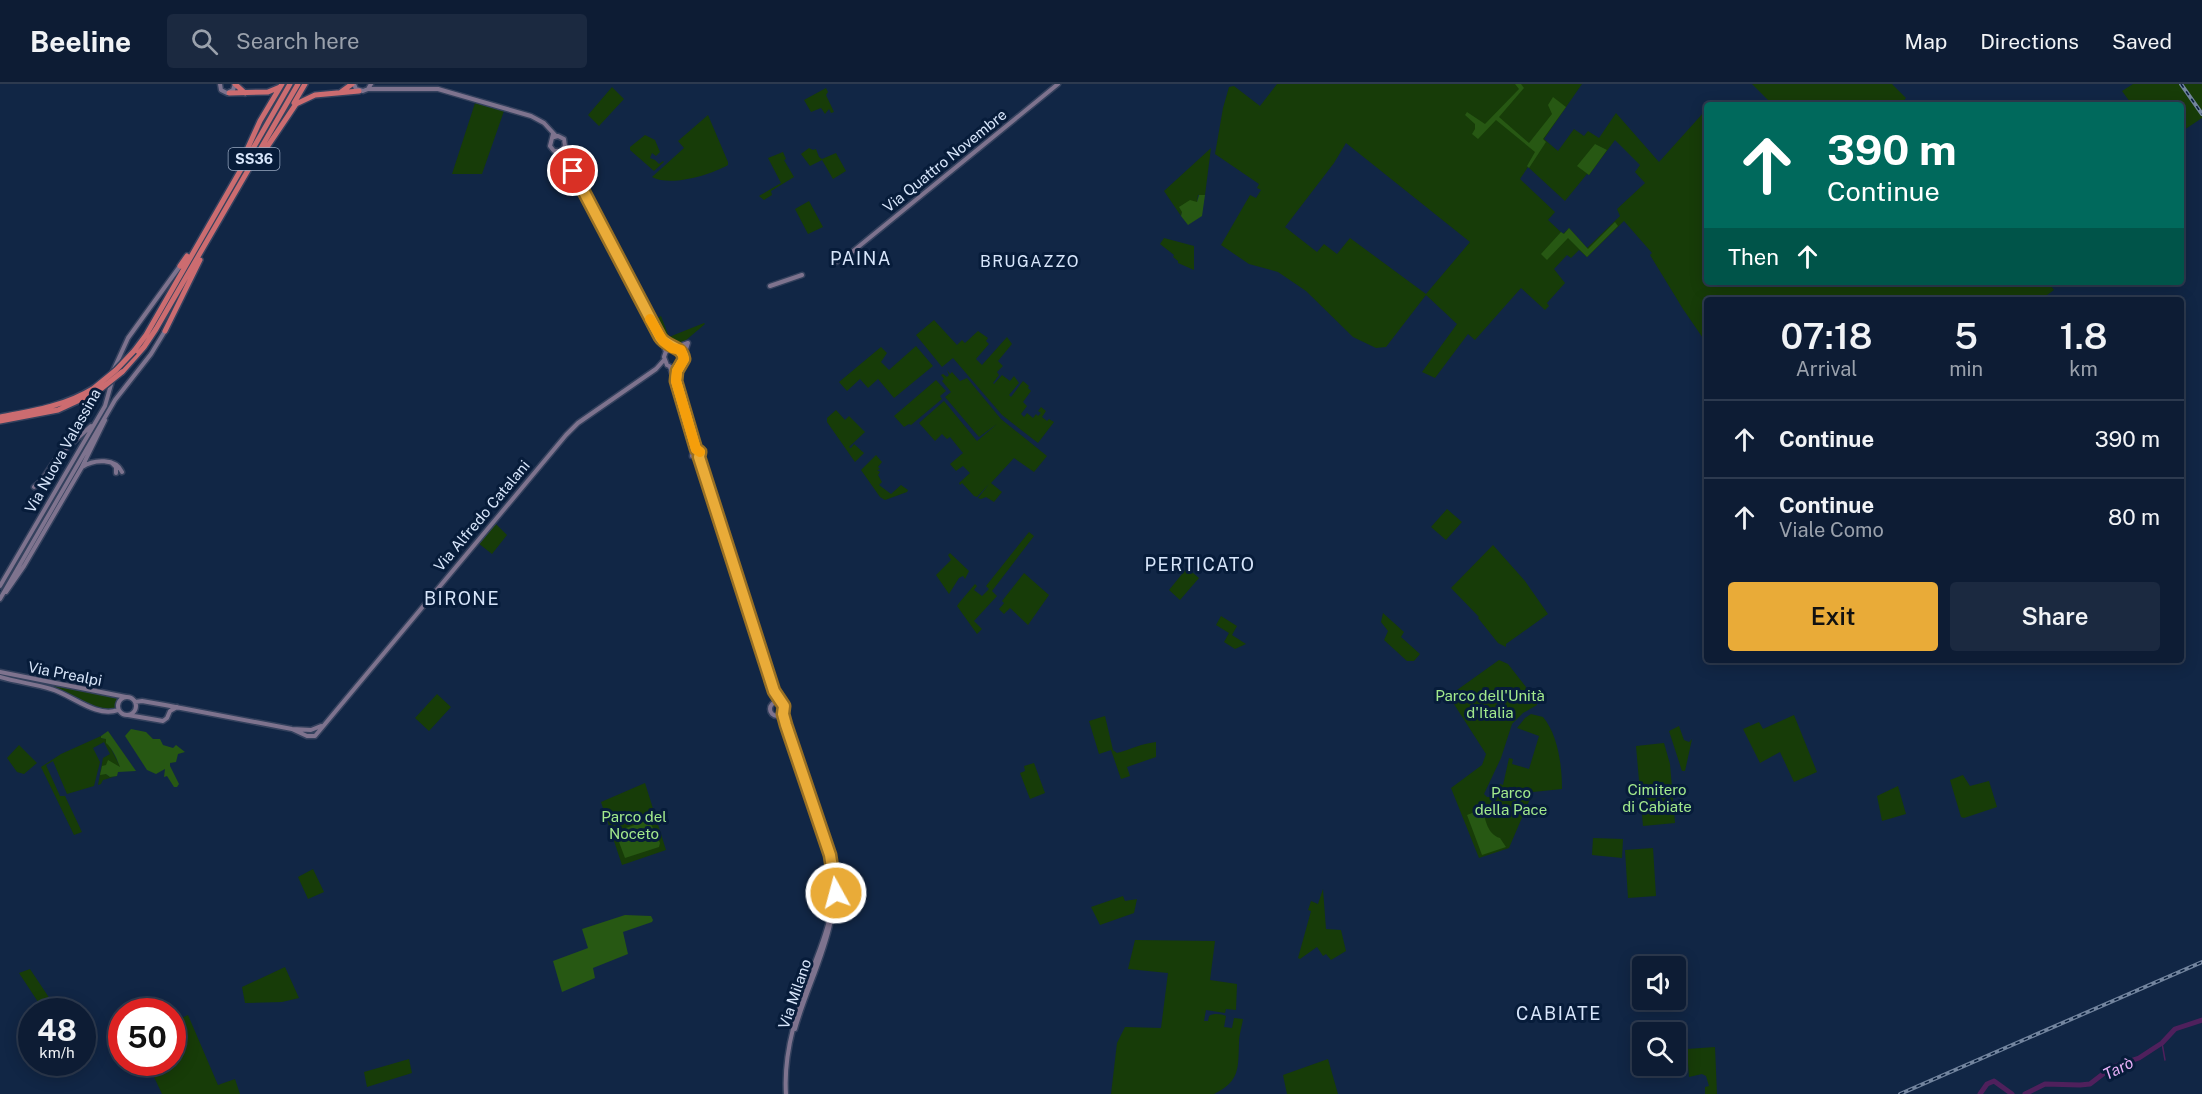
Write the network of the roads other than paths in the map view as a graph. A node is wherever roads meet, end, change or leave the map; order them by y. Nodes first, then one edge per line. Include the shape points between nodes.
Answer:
1 (220, 84) edge
2 (235, 84) edge
3 (282, 84) edge
4 (290, 84) edge
5 (298, 84) edge
6 (305, 84) edge
7 (353, 84) edge
8 (373, 84) edge
9 (1058, 84) edge
10 (383, 88) junction
11 (368, 89) junction
12 (359, 91) junction
13 (229, 93) junction
14 (246, 93) junction
15 (259, 93) junction
16 (340, 93) junction
17 (292, 107) junction
18 (268, 108) junction
19 (554, 135) junction
20 (562, 152) junction
21 (242, 182) junction
22 (229, 188) junction
23 (208, 225) junction
24 (211, 234) junction
25 (836, 262) dead end
26 (180, 266) joint
27 (802, 275) dead end
28 (770, 286) dead end
29 (165, 331) joint
30 (663, 341) junction
31 (672, 348) junction
32 (678, 348) junction
33 (666, 352) junction
34 (683, 354) junction
35 (664, 360) junction
36 (668, 366) junction
37 (678, 367) junction
38 (656, 369) junction
39 (676, 381) junction
40 (95, 390) junction
41 (110, 408) junction
42 (0, 419) edge
43 (96, 421) junction
44 (89, 453) junction
45 (97, 462) junction
46 (111, 462) junction
47 (82, 467) junction
48 (122, 472) dead end
49 (116, 473) dead end
50 (44, 478) junction
51 (46, 483) dead end
52 (34, 487) dead end
53 (0, 586) edge
54 (0, 599) edge
55 (0, 672) edge
56 (0, 677) edge
57 (774, 691) junction
58 (126, 698) junction
59 (135, 702) junction
60 (780, 702) junction
61 (772, 703) junction
62 (177, 707) junction
63 (118, 710) junction
64 (783, 714) junction
65 (128, 715) junction
66 (774, 716) junction
67 (786, 725) junction
68 (322, 726) junction
69 (292, 729) junction
70 (306, 730) junction
71 (313, 737) junction
72 (787, 1093) edge

1 - 13 main road
2 - 13 main road
2 - 14 highway
3 - 15 highway via 275,90
3 - 18 highway
4 - 22 highway, SS36
5 - 21 highway, SS36
6 - 17 highway
7 - 12 main road
7 - 16 highway
8 - 10 main road
8 - 11 main road
9 - 25 main road, Via Quattro Novembre
10 - 11 main road
10 - 19 main road via 438,89 531,116
11 - 12 main road
12 - 16 highway
13 - 14 highway
14 - 15 highway
15 - 18 highway via 267,98
16 - 17 highway via 303,99
17 - 21 highway
18 - 22 highway
19 - 20 main road via 564,139
19 - 20 main road via 550,146
20 - 30 main road
21 - 24 highway, SS36
22 - 23 highway, SS36
23 - 26 highway, SS36
23 - 40 highway, SS36, bridge via 146,335
24 - 29 highway, SS36
24 - 40 highway, SS36, bridge via 148,342 122,372
26 - 43 main road, Via Nuova Valassina / SS36 via 122,350 112,374 108,399
27 - 28 main road
29 - 41 main road, Via Nuova Valassina / SS36
30 - 31 main road
30 - 33 main road
31 - 32 main road
31 - 33 main road
32 - 34 main road
32 - 34 main road via 688,343
33 - 35 main road
34 - 37 main road
35 - 36 main road
35 - 38 main road, Via Alfredo Catalani
36 - 37 main road
36 - 38 main road, Via Alfredo Catalani
36 - 39 main road
37 - 39 main road
38 - 68 main road, Via Alfredo Catalani via 566,435
39 - 57 main road
40 - 42 highway, SS36 via 78,402 48,413
41 - 44 main road
41 - 54 main road, Via Nuova Valassina / SS36
43 - 50 main road via 59,455
43 - 53 main road, Via Nuova Valassina / SS36
44 - 45 main road
44 - 47 main road
45 - 46 main road
45 - 47 main road
46 - 48 main road
46 - 49 main road
47 - 54 main road via 25,565
50 - 51 main road
50 - 52 main road
55 - 58 main road, Via Prealpi
56 - 63 main road, Via Prealpi via 55,690 97,709
57 - 60 main road
57 - 61 main road
58 - 59 main road
58 - 63 main road via 120,701
59 - 62 main road
59 - 65 main road via 135,710
60 - 61 main road
60 - 64 main road via 785,708
61 - 66 main road via 770,710
62 - 65 main road via 163,721
62 - 69 main road
63 - 65 main road
64 - 66 main road
64 - 67 main road, Via Milano
66 - 67 main road
67 - 72 main road, Via Milano via 834,872 836,893 834,912 789,1050 785,1071
68 - 70 main road
68 - 71 main road, Via Alfredo Catalani
69 - 70 main road
69 - 71 main road
70 - 71 main road

